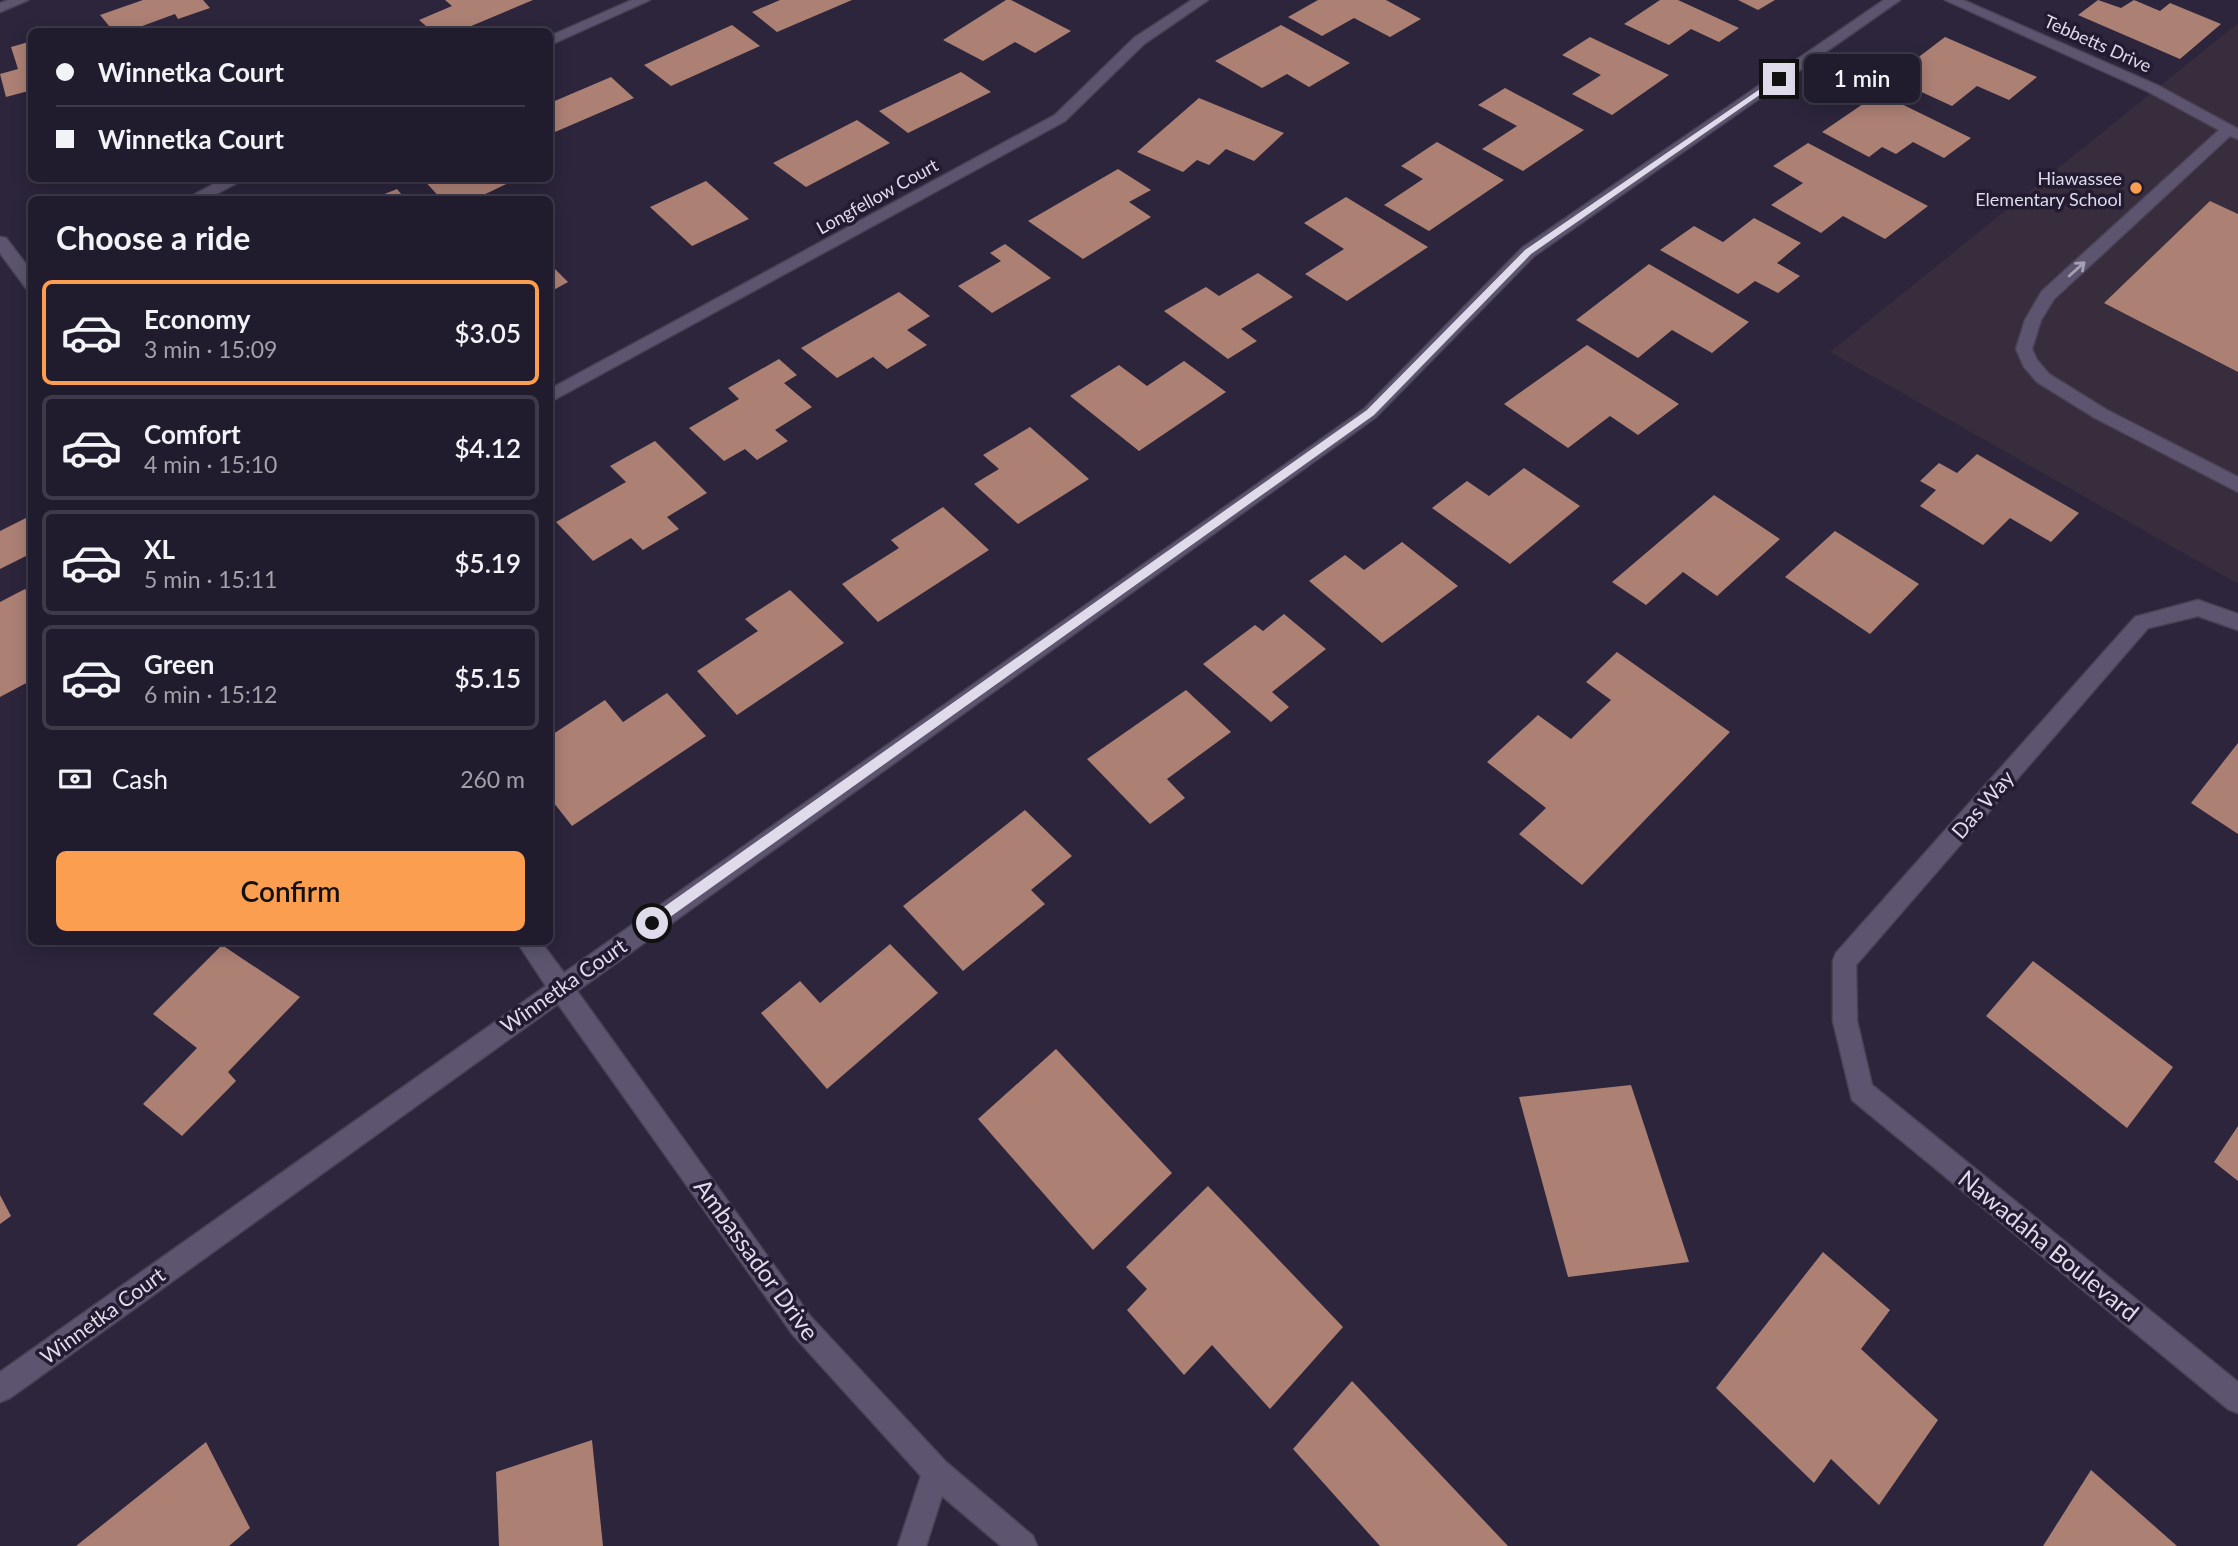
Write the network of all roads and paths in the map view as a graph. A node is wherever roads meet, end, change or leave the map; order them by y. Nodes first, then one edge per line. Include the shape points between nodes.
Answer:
1 (21, 0) edge
2 (643, 0) edge
3 (1201, 0) edge
4 (1892, 0) edge
5 (1952, 0) edge
6 (0, 8) edge
7 (553, 40) edge
8 (2233, 133) edge
9 (230, 182) edge
10 (200, 196) edge
11 (0, 242) edge
12 (28, 275) edge
13 (553, 394) edge
14 (2238, 485) edge
15 (2238, 622) edge
16 (530, 945) edge
17 (562, 986) junction
18 (1861, 1092) joint
19 (0, 1388) edge
20 (2238, 1398) edge
21 (936, 1472) junction
22 (912, 1546) edge
23 (1023, 1546) edge

1 - 6 street
2 - 7 street
3 - 13 street, Longfellow Court via 1139,41 1060,118
4 - 17 street, Winnetka Court via 1528,252 1370,412
5 - 8 street, Tebbetts Drive via 2152,88
14 -> 8 street via 2101,414 2043,378 2024,349 2033,320 2048,295
9 - 10 street
11 - 12 street
15 - 18 street, Das Way via 2198,608 2142,622 1844,961 1845,1021
16 - 17 street, Ambassador Drive
17 - 19 street, Winnetka Court
17 - 21 street, Ambassador Drive via 802,1326
18 - 20 street, Nawadaha Boulevard
21 - 22 street
21 - 23 street, Ambassador Drive

